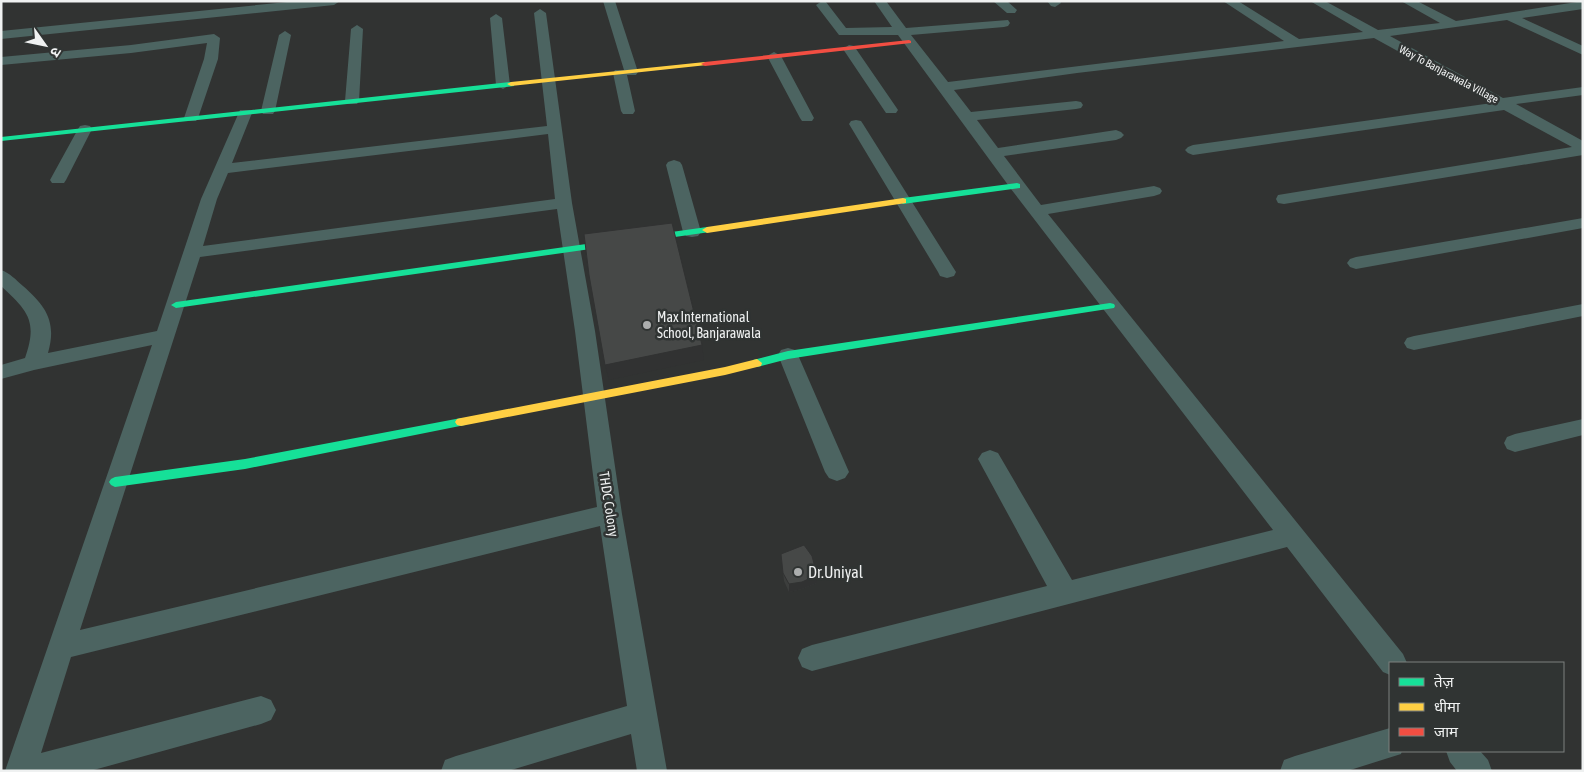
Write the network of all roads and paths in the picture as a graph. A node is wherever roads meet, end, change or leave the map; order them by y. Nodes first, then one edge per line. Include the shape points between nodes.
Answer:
1 (192, 1) edge
2 (334, 1) edge
3 (609, 1) edge
4 (880, 1) edge
5 (999, 1) edge
6 (1229, 1) edge
7 (1316, 1) edge
8 (1407, 1) edge
9 (1548, 1) edge
10 (822, 5) dead end
11 (1583, 5) edge
12 (1561, 7) junction
13 (1011, 10) dead end
14 (212, 13) junction
15 (540, 13) dead end
16 (194, 15) junction
17 (1509, 17) junction
18 (496, 18) dead end
19 (1004, 23) dead end
20 (1454, 25) junction
21 (356, 29) dead end
22 (1372, 33) junction
23 (1, 35) edge
24 (285, 35) dead end
25 (904, 35) junction
26 (214, 38) junction
27 (1296, 42) junction
28 (849, 49) junction
29 (1583, 52) edge
30 (774, 56) junction
31 (1, 61) edge
32 (625, 72) junction
33 (550, 80) junction
34 (503, 84) junction
35 (944, 86) junction
36 (1583, 90) edge
37 (352, 101) junction
38 (1505, 103) junction
39 (1076, 105) dead end
40 (891, 110) dead end
41 (268, 111) junction
42 (628, 111) dead end
43 (245, 113) junction
44 (967, 117) junction
45 (191, 118) junction
46 (807, 118) dead end
47 (856, 124) dead end
48 (555, 128) junction
49 (85, 129) junction
50 (1583, 133) edge
51 (1116, 135) dead end
52 (1565, 136) junction
53 (1, 138) edge
54 (1583, 148) edge
55 (1192, 150) dead end
56 (994, 153) junction
57 (674, 165) dead end
58 (222, 169) junction
59 (58, 180) dead end
60 (1017, 186) junction
61 (1154, 191) dead end
62 (1284, 199) dead end
63 (902, 200) junction
64 (564, 203) junction
65 (1037, 211) junction
66 (1583, 222) edge
67 (692, 232) junction
68 (573, 250) junction
69 (192, 253) junction
70 (1356, 263) dead end
71 (947, 272) dead end
72 (1, 276) edge
73 (176, 305) junction
74 (1110, 306) junction
75 (1583, 310) edge
76 (164, 336) junction
77 (1414, 343) dead end
78 (788, 355) junction
79 (34, 363) junction
80 (1, 372) edge
81 (593, 397) junction
82 (1583, 427) edge
83 (1515, 443) dead end
84 (990, 459) dead end
85 (837, 472) dead end
86 (115, 482) junction
87 (610, 514) junction
88 (1293, 535) junction
89 (1065, 593) junction
90 (61, 647) junction
91 (812, 658) dead end
92 (1392, 662) edge
93 (261, 710) dead end
94 (643, 716) junction
95 (1389, 743) edge
96 (1462, 752) edge
97 (20, 771) edge
98 (32, 771) edge
99 (456, 771) edge
100 (652, 771) edge
101 (1295, 771) edge
102 (1477, 771) edge

1 - 16 street
2 - 14 street
3 - 32 street
4 - 25 street
5 - 13 street
6 - 27 street
7 - 22 street, Way To Banjarawala Village
8 - 20 street
9 - 12 street
10 - 25 street via 843,32
11 - 12 street
12 - 17 street
14 - 16 street
14 - 26 street
15 - 33 street, THDC Colony
16 - 23 street
17 - 20 street
17 - 29 street
18 - 34 street
19 - 25 street
20 - 22 street
21 - 37 street
22 - 27 street
22 - 38 street, Way To Banjarawala Village
24 - 41 street
25 - 28 street
25 - 35 street
26 - 31 street
26 - 45 street via 211,59
27 - 35 street
28 - 30 street
28 - 40 street
30 - 32 street
30 - 46 street
32 - 33 street
32 - 42 street
33 - 34 street
33 - 48 street, THDC Colony
34 - 37 street
35 - 44 street
36 - 38 street
37 - 41 street
38 - 52 street, Way To Banjarawala Village
38 - 55 street
39 - 44 street
41 - 43 street
43 - 45 street
43 - 58 street
44 - 56 street
45 - 49 street
47 - 63 street
48 - 58 street
48 - 64 street, THDC Colony
49 - 53 street
49 - 59 street
50 - 52 street
51 - 56 street
52 - 54 street, Way To Banjarawala Village
54 - 62 street
56 - 60 street
57 - 67 street
58 - 69 street
60 - 63 street
60 - 65 street
61 - 65 street
63 - 67 street
63 - 71 street
64 - 68 street, THDC Colony
64 - 69 street
65 - 74 street
66 - 70 street
67 - 68 street
68 - 73 street
68 - 81 street, THDC Colony
69 - 73 street
72 - 79 street via 32,305 40,318 43,330
73 - 76 street
74 - 78 street
74 - 88 street
75 - 77 street
76 - 79 street
76 - 86 street
78 - 81 street
78 - 85 street
79 - 80 street
81 - 86 street via 245,464
81 - 87 street, THDC Colony
82 - 83 street
84 - 89 street
86 - 90 street
87 - 90 street
87 - 94 street, THDC Colony
88 - 89 street
88 - 92 street
89 - 91 street
90 - 97 street
93 - 98 street
94 - 99 street
94 - 100 street, THDC Colony
95 - 101 street
96 - 102 street

